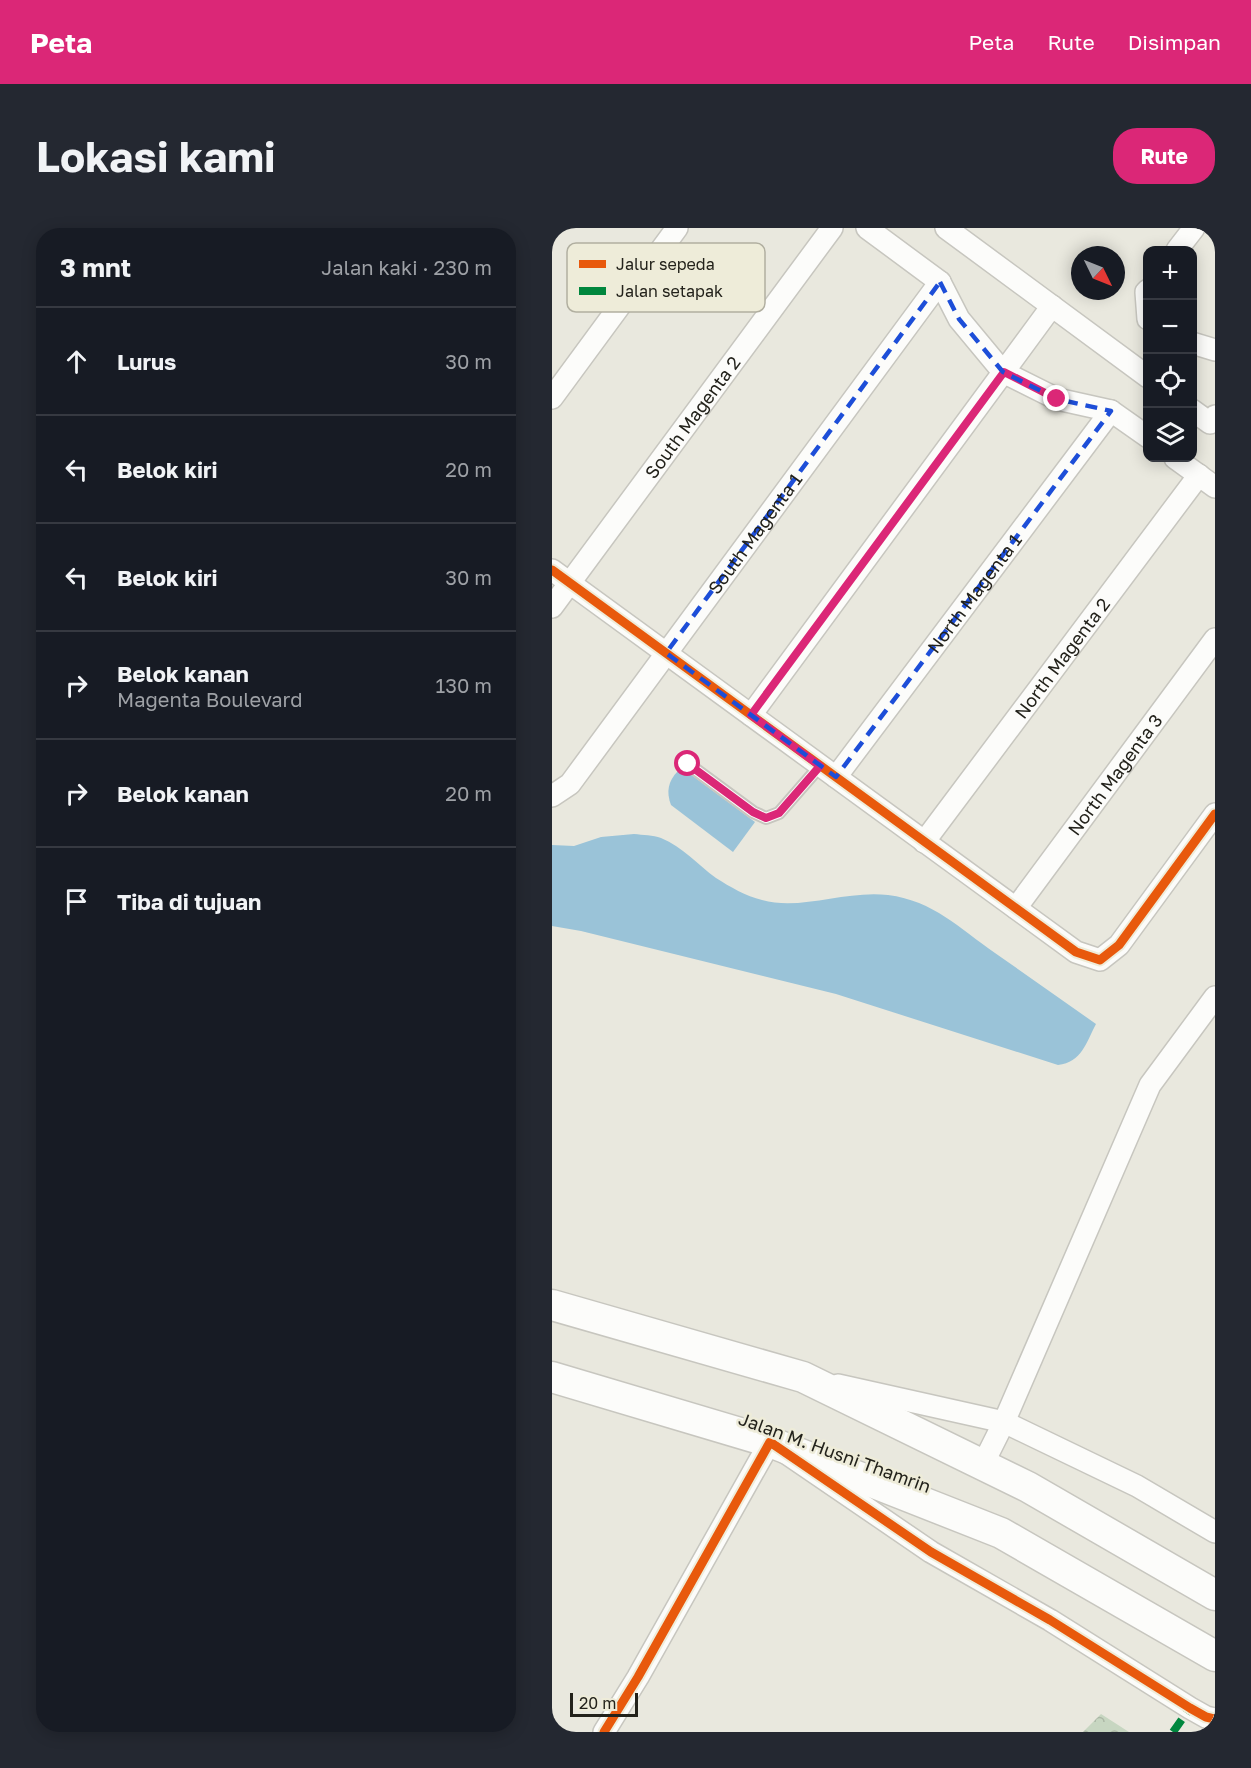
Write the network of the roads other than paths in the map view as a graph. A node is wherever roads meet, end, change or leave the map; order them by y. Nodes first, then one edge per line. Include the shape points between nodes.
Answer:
1 (677, 228) edge
2 (832, 228) edge
3 (867, 228) edge
4 (946, 228) edge
5 (1194, 228) edge
6 (666, 243) edge
7 (1180, 246) edge
8 (940, 282) junction
9 (1052, 306) junction
10 (615, 312) edge
11 (1197, 345) edge
12 (1215, 350) edge
13 (1004, 372) junction
14 (1143, 373) edge
15 (552, 398) edge
16 (1111, 411) junction
17 (1197, 412) edge
18 (1212, 419) edge
19 (1143, 433) edge
20 (1181, 462) edge
21 (1207, 481) edge
22 (552, 570) edge
23 (570, 583) junction
24 (552, 607) edge
25 (1215, 639) edge
26 (666, 653) junction
27 (751, 715) junction
28 (688, 764) dead end
29 (828, 772) junction
30 (552, 796) edge
31 (1215, 814) edge
32 (924, 842) junction
33 (1016, 908) junction
34 (1215, 997) edge
35 (552, 1305) edge
36 (552, 1377) edge
37 (803, 1377) junction
38 (1004, 1422) junction
39 (770, 1442) junction
40 (983, 1464) junction
41 (1215, 1532) edge
42 (1215, 1595) edge
43 (1215, 1656) edge
44 (1215, 1719) edge
45 (604, 1732) edge

1 - 6 street
2 - 23 street, South Magenta 2
3 - 8 street
4 - 9 street
5 - 7 street
8 - 13 street via 959,320
8 - 26 street, South Magenta 1
9 - 13 street
9 - 14 street
10 - 15 street
11 - 12 street
13 - 16 street via 1057,399
13 - 27 street
16 - 19 street
16 - 29 street, North Magenta 1
17 - 18 street
20 - 21 street
21 - 32 street, North Magenta 2
22 - 23 street
23 - 24 street, South Magenta 2
23 - 26 street
25 - 33 street, North Magenta 3
26 - 27 street
26 - 30 street, South Magenta 1 via 570,784
27 - 29 street
28 - 29 lane via 766,818 779,813
29 - 32 street
31 - 33 street via 1119,945 1100,960 1076,952
32 - 33 street
34 - 38 street via 1150,1085
35 - 37 main road
36 - 39 main road, Jalan M. Husni Thamrin
37 - 38 street
37 - 40 main road
38 - 40 street
38 - 41 street via 1137,1486
39 - 43 main road, Jalan M. Husni Thamrin via 1001,1533
39 - 44 street via 931,1552 1050,1620 1190,1708
39 - 45 street
40 - 42 main road

